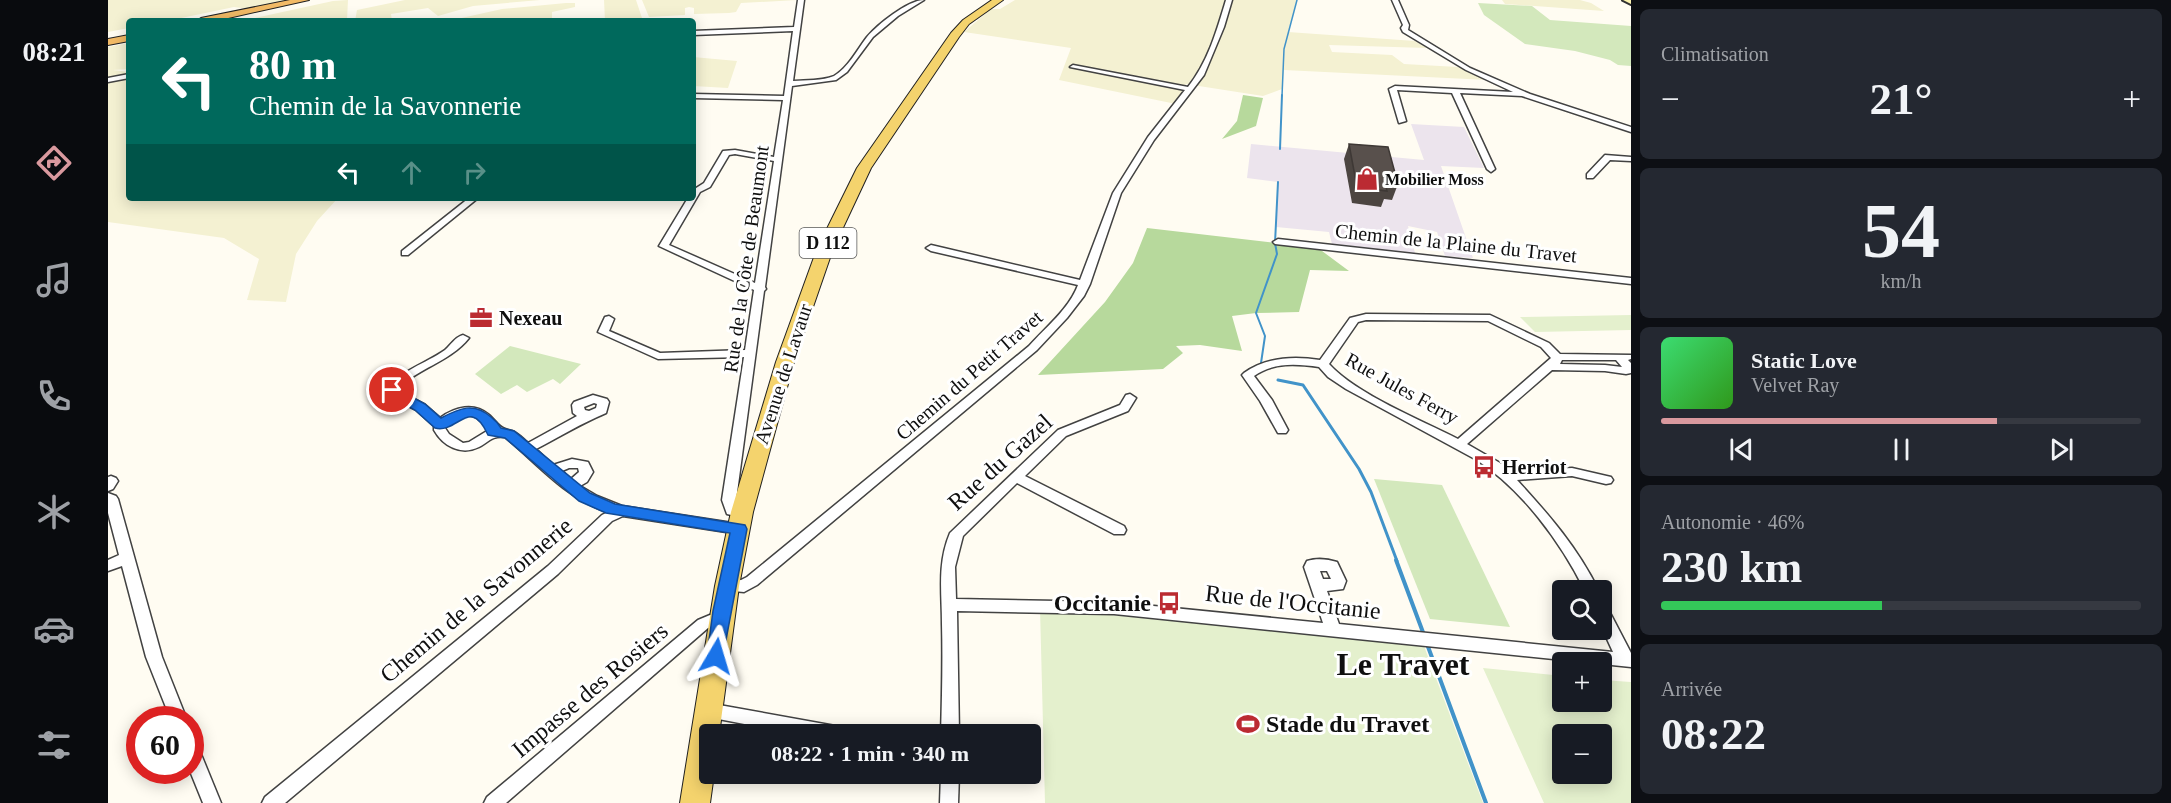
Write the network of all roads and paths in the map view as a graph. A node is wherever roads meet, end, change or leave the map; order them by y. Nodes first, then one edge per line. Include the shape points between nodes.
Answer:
1 (304, 0) edge
2 (314, 0) edge
3 (801, 0) edge
4 (921, 0) edge
5 (998, 0) edge
6 (1229, 0) edge
7 (1395, 0) edge
8 (1627, 0) edge
9 (1631, 2) edge
10 (216, 18) edge
11 (227, 18) edge
12 (796, 29) junction
13 (696, 33) edge
14 (126, 38) edge
15 (108, 41) edge
16 (1073, 67) dead end
17 (126, 77) edge
18 (108, 80) edge
19 (789, 84) junction
20 (1190, 89) junction
21 (1455, 91) junction
22 (696, 96) edge
23 (1527, 96) junction
24 (787, 98) junction
25 (1402, 121) dead end
26 (1631, 130) edge
27 (1631, 159) edge
28 (779, 160) junction
29 (1491, 169) dead end
30 (1590, 176) dead end
31 (696, 192) edge
32 (470, 201) edge
33 (691, 201) edge
34 (1278, 242) dead end
35 (931, 248) dead end
36 (405, 254) dead end
37 (1631, 281) edge
38 (1084, 284) junction
39 (761, 289) junction
40 (609, 319) dead end
41 (463, 338) dead end
42 (751, 353) junction
43 (1557, 357) junction
44 (1626, 358) edge
45 (1323, 364) junction
46 (1549, 367) junction
47 (1130, 399) dead end
48 (586, 415) dead end
49 (440, 425) junction
50 (1282, 430) dead end
51 (494, 432) junction
52 (1460, 444) junction
53 (528, 448) junction
54 (554, 470) junction
55 (1506, 476) junction
56 (1016, 477) junction
57 (1606, 480) dead end
58 (571, 485) junction
59 (108, 498) edge
60 (622, 511) junction
61 (741, 521) junction
62 (1119, 530) dead end
63 (127, 558) junction
64 (108, 566) edge
65 (1587, 580) edge
66 (1317, 585) dead end
67 (727, 586) junction
68 (949, 605) junction
69 (720, 621) junction
70 (1333, 630) junction
71 (1612, 630) edge
72 (1628, 660) edge
73 (173, 706) edge
74 (708, 710) junction
75 (782, 724) edge
76 (950, 724) edge
77 (204, 783) edge
78 (950, 784) edge
79 (212, 803) edge
80 (271, 803) edge
81 (493, 803) edge
82 (695, 803) edge
83 (949, 803) edge

1 - 10 highway
2 - 11 highway
3 - 12 street, Rue de la Côte de Beaumont
4 - 19 street via 871,36 845,71 834,79
5 - 61 main road, Avenue de Lavaur / D 112 via 955,34 864,168 825,249 785,362
6 - 20 street, Chemin du Petit Travet via 1201,75
7 - 23 street via 1405,31 1468,69
8 - 9 main road
12 - 13 street
12 - 19 street, Rue de la Côte de Beaumont
14 - 15 highway
16 - 20 street
17 - 18 street
19 - 24 street, Rue de la Côte de Beaumont
20 - 38 street, Chemin du Petit Travet via 1151,139 1117,193
21 - 23 street
21 - 25 street via 1393,89
21 - 29 street
22 - 24 street
23 - 26 street
24 - 28 street, Rue de la Côte de Beaumont
27 - 30 street via 1608,158
28 - 31 street via 726,153 707,185
28 - 39 street, Rue de la Côte de Beaumont
32 - 36 street
33 - 39 street via 664,246
34 - 37 street, Chemin de la Plaine du Travet
35 - 38 street
38 - 67 street, Chemin du Petit Travet via 1072,306 1033,348 752,582
39 - 42 street, Rue de la Côte de Beaumont
40 - 42 street via 603,332 658,356
41 - 49 street via 449,352 400,380 392,390
42 - 61 street, Rue de la Côte de Beaumont via 729,500
43 - 44 street
43 - 45 street, Rue Jules Ferry via 1545,345 1490,318 1366,317 1354,320
43 - 46 street
44 - 46 street via 1630,369 1626,371
45 - 50 street via 1290,361 1259,368 1248,375
45 - 52 street, Rue Jules Ferry via 1368,398
46 - 52 street
47 - 56 street, Rue du Gazel via 1124,408 1062,433
48 - 53 street
49 - 51 street via 455,415 472,411 494,427
49 - 51 street via 440,432 455,446 471,446
51 - 53 street via 509,434
52 - 55 street, Rue Jules Ferry
53 - 54 street
54 - 58 street
54 - 58 street via 575,462 584,465 582,479
55 - 57 street via 1572,472
55 - 65 street, Rue Jules Ferry via 1565,542
56 - 62 street
56 - 68 street, Rue du Gazel via 957,533 946,566
58 - 60 street via 584,497
59 - 63 street
60 - 61 street
60 - 80 street, Chemin de la Savonnerie via 607,518 553,570
61 - 67 main road, Avenue de Lavaur / D 112
63 - 64 street
63 - 73 street via 154,657
66 - 70 street
67 - 69 main road, Avenue de Lavaur / D 112
68 - 70 street, Rue de l'Occitanie via 1103,607
68 - 76 street, Rue du Gazel
69 - 74 main road, Avenue de Lavaur / D 112
69 - 81 street, Impasse des Rosiers via 702,624
70 - 72 street, Rue de l'Occitanie
71 - 72 street
74 - 75 street
74 - 82 main road, Avenue de Lavaur / D 112
77 - 79 street
78 - 83 street

